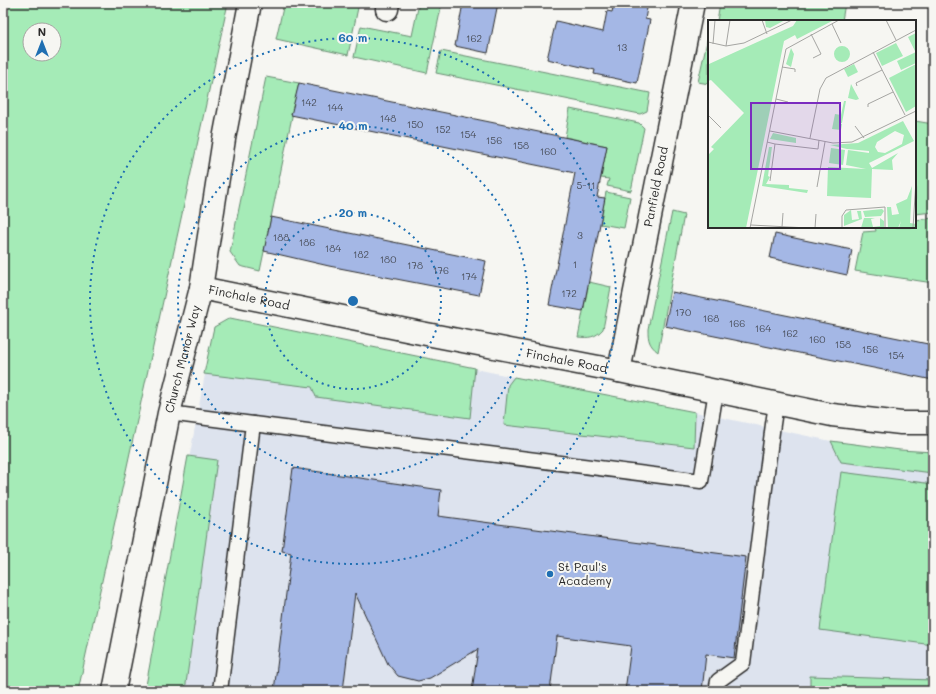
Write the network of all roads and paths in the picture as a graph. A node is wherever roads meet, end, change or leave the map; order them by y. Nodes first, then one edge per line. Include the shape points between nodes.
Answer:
1 (250, 3) edge
2 (692, 3) edge
3 (201, 288) junction
4 (619, 371) junction
5 (716, 391) junction
6 (776, 404) junction
7 (169, 413) junction
8 (253, 424) junction
9 (933, 424) edge
10 (114, 691) edge
11 (220, 691) edge
12 (716, 691) edge

1 - 3 street, Church Manor Way via 224,139
2 - 4 street, Panfield Road
3 - 4 street, Finchale Road
3 - 7 street, Church Manor Way
4 - 5 street, Finchale Road
5 - 6 street, Finchale Road
5 - 8 lane via 701,481
6 - 9 street, Finchale Road via 865,420
6 - 12 lane via 743,664 718,680
7 - 8 lane
7 - 10 street, Church Manor Way
8 - 11 lane

